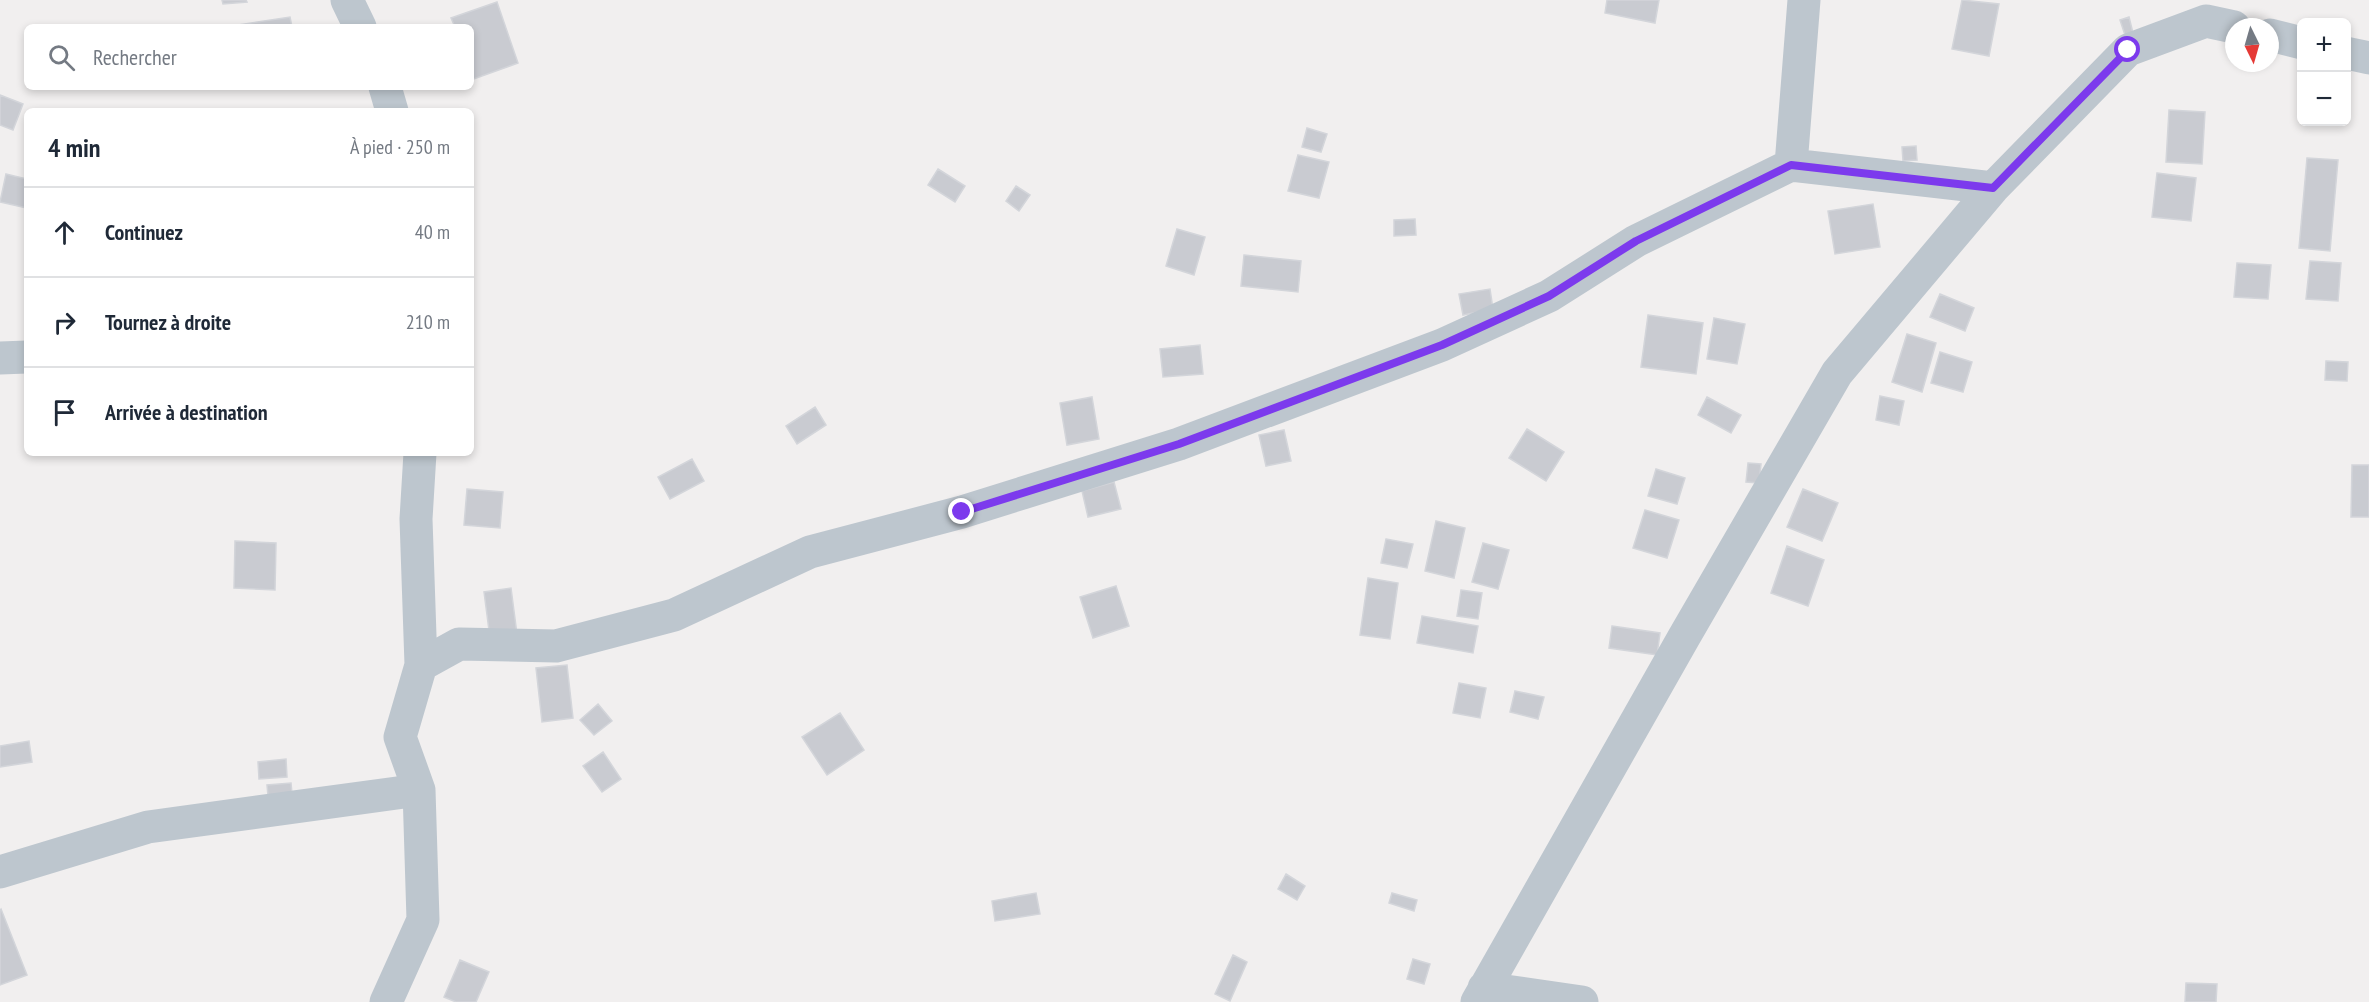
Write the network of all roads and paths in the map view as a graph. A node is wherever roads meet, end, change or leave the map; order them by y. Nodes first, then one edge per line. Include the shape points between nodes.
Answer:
1 (347, 0) edge
2 (1804, 0) edge
3 (359, 24) edge
4 (2225, 25) edge
5 (2279, 37) edge
6 (2297, 42) edge
7 (2351, 54) edge
8 (2369, 58) edge
9 (386, 90) edge
10 (391, 108) edge
11 (1791, 165) junction
12 (1993, 188) junction
13 (24, 357) edge
14 (0, 358) edge
15 (420, 456) edge
16 (421, 665) junction
17 (419, 790) junction
18 (0, 872) edge
19 (1480, 995) edge
20 (386, 1002) edge
21 (1582, 1002) edge

1 - 3 street
2 - 11 street
4 - 12 street via 2206,21 2128,50
5 - 6 street
7 - 8 street
9 - 10 street
11 - 12 street
11 - 16 street via 1636,241 1538,301 1442,345 1179,444 962,512 810,552 674,615 556,646 459,644
12 - 19 street via 1838,373
13 - 14 street
15 - 16 street via 416,519
16 - 17 street via 400,736
17 - 18 street via 148,827
17 - 20 street via 423,920
19 - 21 street

